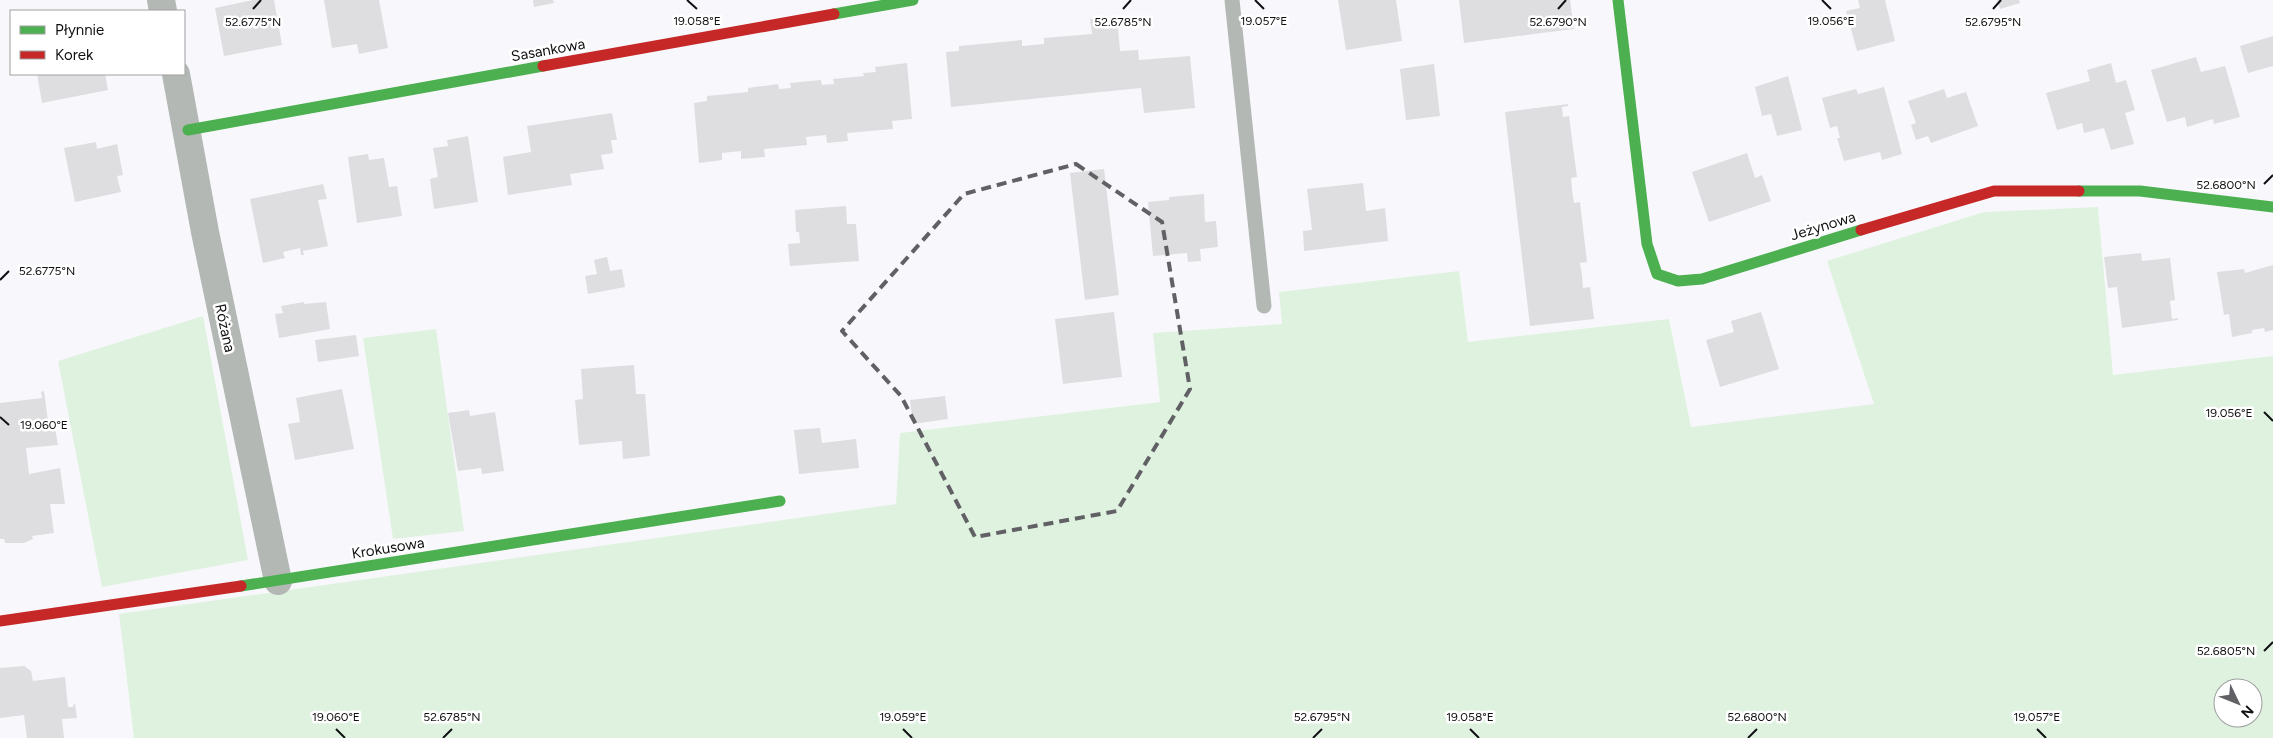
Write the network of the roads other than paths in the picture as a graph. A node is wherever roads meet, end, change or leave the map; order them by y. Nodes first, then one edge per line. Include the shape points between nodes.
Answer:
1 (913, 0) edge
2 (1232, 0) edge
3 (1618, 0) edge
4 (176, 75) edge
5 (188, 130) junction
6 (2273, 207) edge
7 (1264, 306) dead end
8 (780, 501) dead end
9 (278, 581) junction
10 (0, 621) edge

1 - 5 street, Sasankowa
2 - 7 lane
3 - 6 street, Jeżynowa via 1647,244 1657,274 1678,281 1702,279 1994,190 2140,191
4 - 5 street, Różana
5 - 9 street, Różana via 205,232
8 - 9 street, Krokusowa
9 - 10 street, Krokusowa

